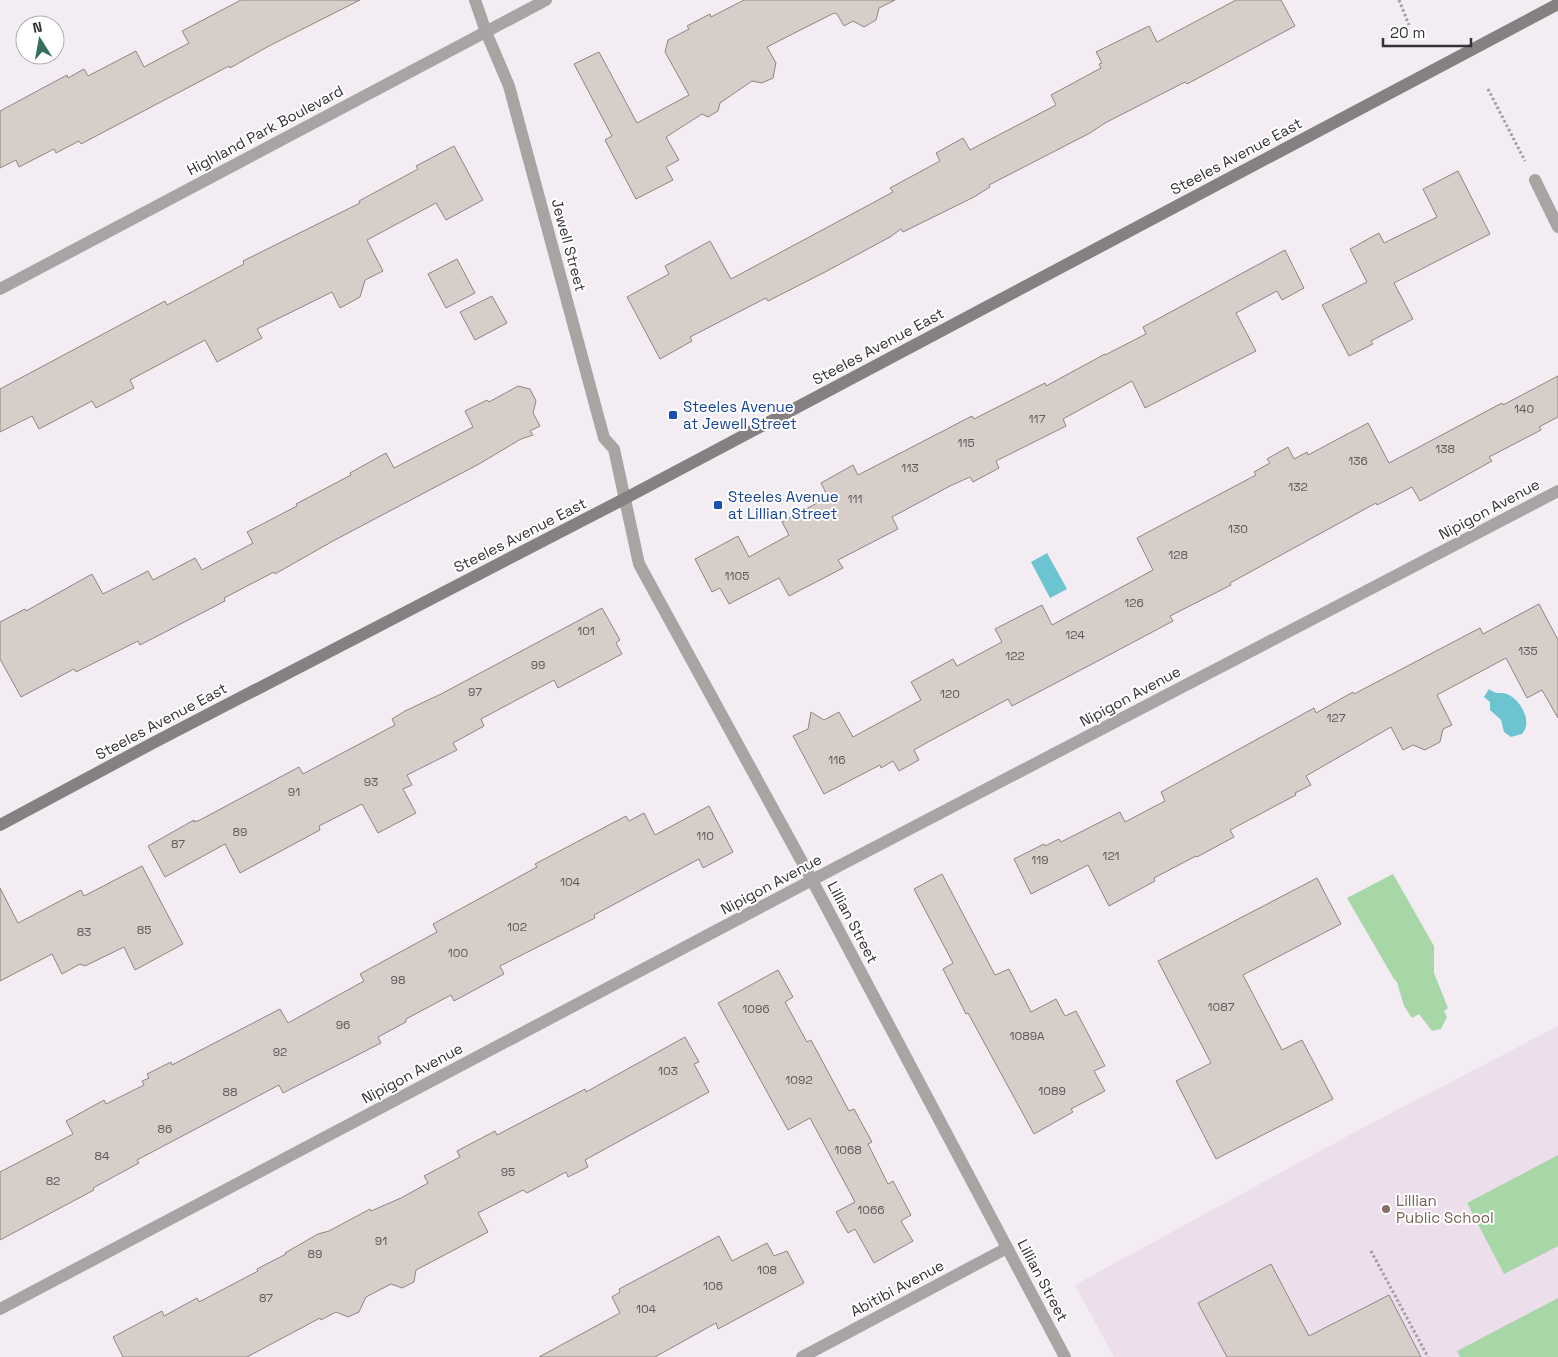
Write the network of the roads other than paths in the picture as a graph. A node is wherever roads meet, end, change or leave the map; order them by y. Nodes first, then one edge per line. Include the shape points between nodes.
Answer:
1 (475, 0) edge
2 (546, 0) edge
3 (1558, 4) edge
4 (486, 32) junction
5 (1535, 180) road end
6 (1558, 227) edge
7 (0, 289) edge
8 (1558, 491) edge
9 (624, 499) junction
10 (0, 825) edge
11 (812, 880) junction
12 (1007, 1248) junction
13 (0, 1308) edge
14 (802, 1357) edge
15 (1065, 1357) edge

1 - 4 street, Jewell Street
2 - 4 street, Highland Park Boulevard
3 - 9 main road, Steeles Avenue East
4 - 7 street, Highland Park Boulevard
4 - 9 street, Jewell Street via 509,86 604,438 614,449
5 - 6 street
8 - 11 street, Nipigon Avenue
9 - 10 main road, Steeles Avenue East
9 - 11 street, Lillian Street via 638,564
11 - 12 street, Lillian Street
11 - 13 street, Nipigon Avenue
12 - 14 street, Abitibi Avenue
12 - 15 street, Lillian Street

